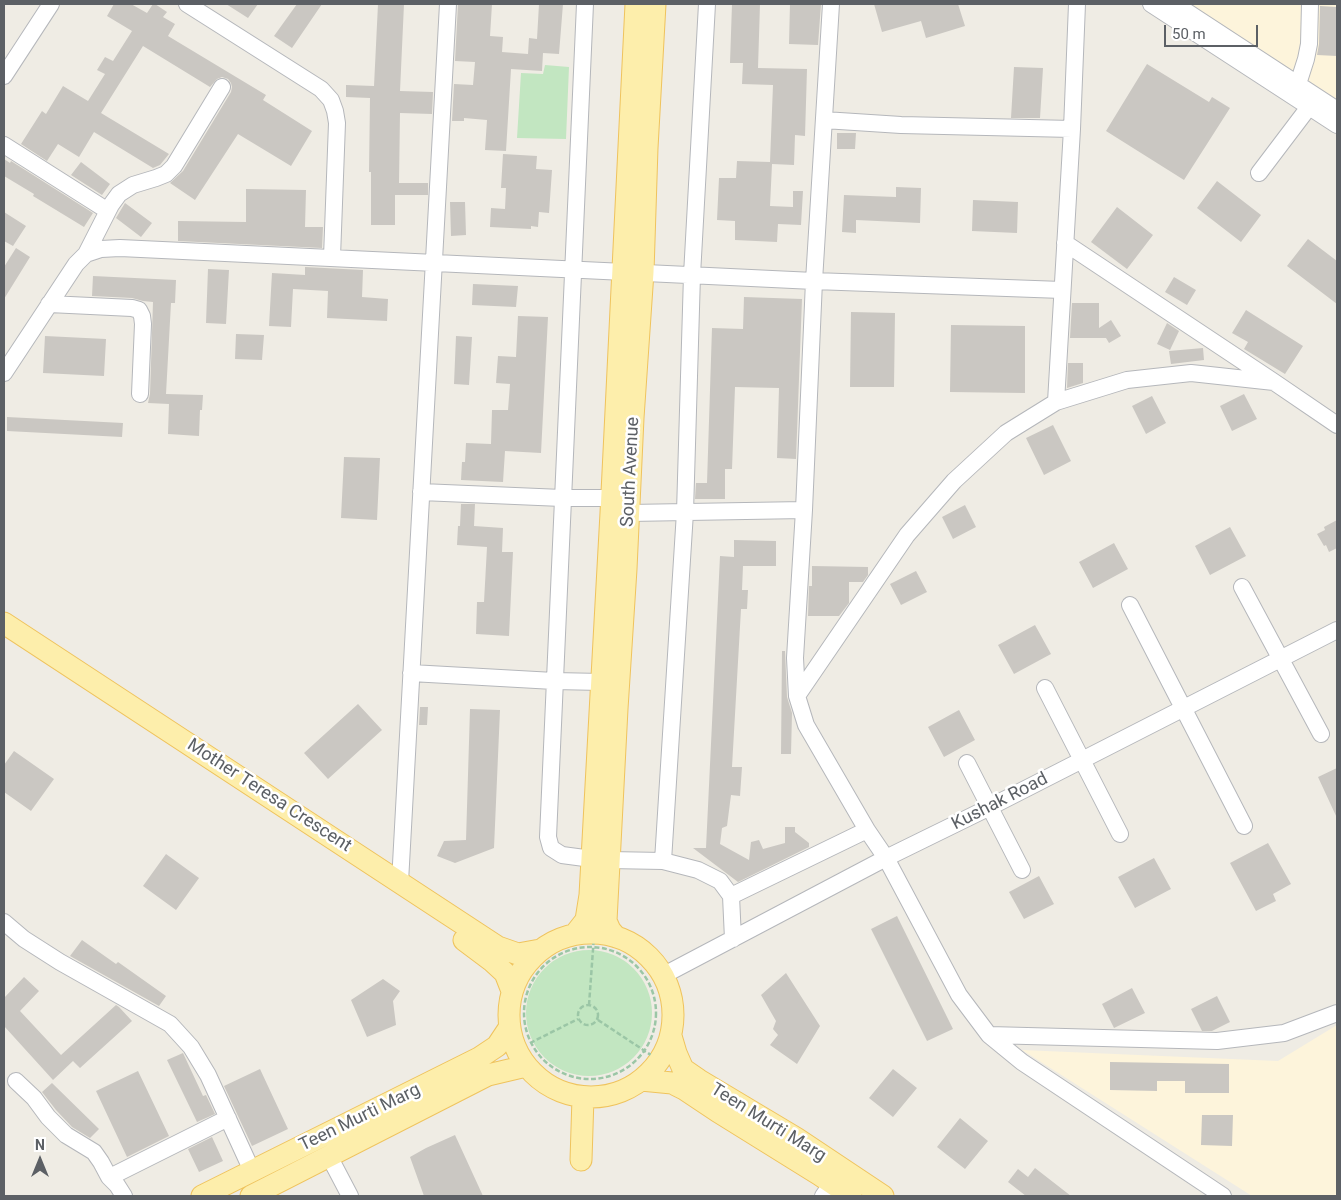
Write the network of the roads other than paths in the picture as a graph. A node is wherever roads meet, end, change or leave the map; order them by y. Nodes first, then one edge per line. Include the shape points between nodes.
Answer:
1 (51, 4) edge
2 (187, 4) edge
3 (448, 4) edge
4 (585, 4) edge
5 (636, 4) edge
6 (655, 4) edge
7 (707, 4) edge
8 (832, 4) edge
9 (1077, 4) edge
10 (1151, 4) edge
11 (1175, 4) edge
12 (1310, 4) edge
13 (4, 76) edge
14 (1298, 84) junction
15 (222, 87) dead end
16 (1309, 107) junction
17 (1337, 110) edge
18 (824, 120) junction
19 (1337, 125) edge
20 (1072, 129) junction
21 (4, 145) edge
22 (1259, 173) dead end
23 (108, 211) junction
24 (1065, 243) junction
25 (86, 254) junction
26 (332, 257) junction
27 (433, 263) junction
28 (574, 269) junction
29 (633, 272) junction
30 (692, 275) junction
31 (814, 281) junction
32 (1062, 290) junction
33 (49, 304) junction
34 (4, 373) edge
35 (1274, 382) junction
36 (140, 394) dead end
37 (1056, 402) junction
38 (1337, 425) edge
39 (421, 492) junction
40 (562, 498) junction
41 (612, 498) junction
42 (804, 510) junction
43 (685, 512) junction
44 (629, 513) junction
45 (1242, 587) dead end
46 (1130, 605) dead end
47 (4, 623) edge
48 (1337, 630) edge
49 (4, 638) edge
50 (1281, 659) junction
51 (411, 673) junction
52 (554, 681) junction
53 (602, 682) junction
54 (1045, 688) dead end
55 (797, 696) junction
56 (1184, 708) junction
57 (1321, 734) dead end
58 (1082, 760) junction
59 (967, 763) dead end
60 (990, 807) junction
61 (1244, 826) dead end
62 (867, 830) junction
63 (1120, 834) dead end
64 (886, 858) junction
65 (601, 859) junction
66 (663, 860) junction
67 (1022, 870) dead end
68 (400, 882) junction
69 (731, 896) junction
70 (4, 922) edge
71 (616, 936) junction
72 (588, 938) junction
73 (733, 939) junction
74 (540, 950) junction
75 (664, 976) junction
76 (512, 991) junction
77 (1337, 1013) edge
78 (509, 1028) junction
79 (989, 1035) junction
80 (671, 1036) junction
81 (526, 1066) junction
82 (642, 1080) junction
83 (16, 1081) dead end
84 (583, 1097) junction
85 (228, 1118) junction
86 (329, 1156) junction
87 (581, 1160) dead end
88 (252, 1171) junction
89 (112, 1176) dead end
90 (827, 1190) edge
91 (124, 1196) edge
92 (202, 1196) edge
93 (251, 1196) edge
94 (350, 1196) edge
95 (851, 1196) edge
96 (883, 1196) edge
97 (1223, 1196) edge

1 - 13 street
2 - 26 street via 321,89 331,100 337,123
3 - 27 street
4 - 28 street
5 - 29 main road, South Avenue
6 - 29 main road, South Avenue via 648,148
7 - 30 street
8 - 18 street
9 - 20 street
10 - 16 street
11 - 14 street
12 - 14 street via 1308,52
14 - 17 street
15 - 23 street via 174,166 166,174 133,185 119,194
16 - 19 street
16 - 22 street
18 - 20 street
18 - 31 street
20 - 24 street
21 - 23 street
23 - 25 street
24 - 32 street
24 - 35 street
25 - 26 street via 120,248
25 - 33 street
26 - 27 street
27 - 28 street
27 - 39 street
28 - 29 street
28 - 40 street
29 - 30 street
29 - 41 main road, South Avenue
29 - 44 main road, South Avenue
30 - 31 street
30 - 43 street
31 - 32 street
31 - 42 street
32 - 37 street
33 - 34 street
33 - 36 street via 139,310 143,324
35 - 37 street via 1192,373 1127,380
35 - 38 street
37 - 55 street via 1006,433 954,481 907,535
39 - 40 street
39 - 51 street
40 - 41 street
40 - 52 street
41 - 53 main road, South Avenue
42 - 43 street
42 - 55 street via 795,658
43 - 44 street
43 - 66 street
44 - 65 main road, South Avenue via 617,709
45 - 50 street
46 - 56 street
47 - 68 main road, Mother Teresa Crescent
48 - 50 street, Kushak Road
49 - 76 main road, Mother Teresa Crescent via 470,944 506,973
50 - 56 street, Kushak Road
50 - 57 street
51 - 52 street
51 - 68 street
52 - 53 street
52 - 65 street via 548,837 551,848 562,855
53 - 65 main road, South Avenue
54 - 58 street
55 - 62 street via 806,725
56 - 58 street, Kushak Road
56 - 61 street
58 - 60 street, Kushak Road
58 - 63 street
59 - 60 street
60 - 64 street, Kushak Road
60 - 67 street
62 - 64 street
62 - 69 street
64 - 73 street, Kushak Road
64 - 79 street via 959,995
65 - 66 street
65 - 71 main road, South Avenue via 606,921
65 - 72 main road, South Avenue via 590,895 586,920
66 - 69 street via 698,870 720,881
68 - 74 main road, Mother Teresa Crescent via 498,947 518,954
69 - 73 street
70 - 85 street via 60,962 170,1024 191,1047
71 - 72 main road
71 - 75 main road via 635,945
72 - 74 main road via 557,940
73 - 75 street, Kushak Road
74 - 76 main road via 523,969
75 - 80 main road via 673,1005
76 - 78 main road
77 - 79 street via 1284,1033 1216,1041
78 - 81 main road
78 - 88 main road, Teen Murti Marg via 497,1046 479,1058
79 - 97 street via 1022,1062
80 - 82 main road via 652,1056
80 - 96 main road, Teen Murti Marg via 683,1069
81 - 84 main road via 561,1092
81 - 86 main road, Teen Murti Marg via 488,1076
82 - 84 main road via 623,1091
82 - 90 main road, Teen Murti Marg via 672,1083 684,1089
83 - 91 street via 66,1135 94,1152
84 - 87 main road
85 - 88 street
85 - 89 street
86 - 93 main road, Teen Murti Marg
86 - 94 street
88 - 92 main road, Teen Murti Marg
90 - 95 main road, Teen Murti Marg

